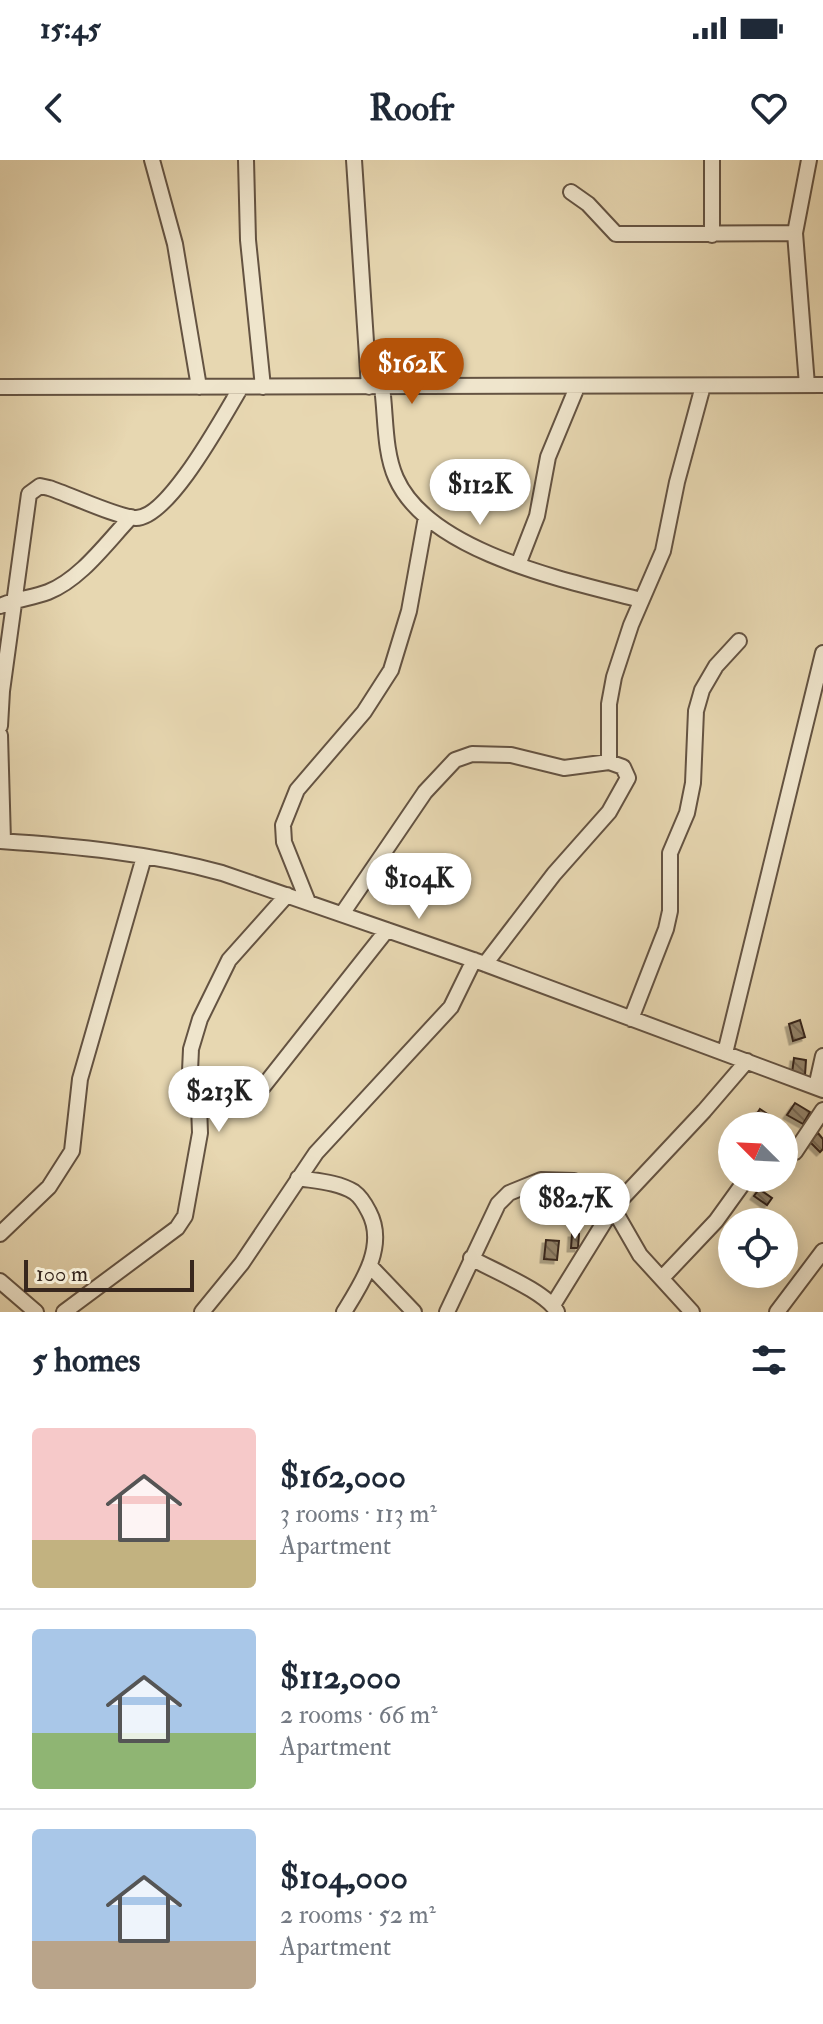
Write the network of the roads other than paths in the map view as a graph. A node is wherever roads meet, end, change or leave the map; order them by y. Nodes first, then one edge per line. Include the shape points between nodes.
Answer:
1 (152, 160) edge
2 (246, 160) edge
3 (354, 160) edge
4 (712, 160) edge
5 (809, 160) edge
6 (571, 192) dead end
7 (795, 233) junction
8 (712, 235) junction
9 (807, 385) junction
10 (823, 385) edge
11 (703, 386) junction
12 (0, 387) edge
13 (199, 387) junction
14 (241, 387) junction
15 (263, 387) junction
16 (376, 387) junction
17 (577, 387) junction
18 (131, 517) junction
19 (426, 517) junction
20 (518, 565) junction
21 (16, 599) junction
22 (641, 600) junction
23 (0, 606) edge
24 (739, 641) dead end
25 (823, 653) edge
26 (818, 697) edge
27 (0, 726) edge
28 (0, 735) edge
29 (609, 762) junction
30 (2, 841) edge
31 (144, 857) junction
32 (287, 895) junction
33 (308, 902) junction
34 (342, 914) junction
35 (387, 930) junction
36 (480, 962) junction
37 (631, 1019) junction
38 (725, 1053) junction
39 (823, 1056) edge
40 (747, 1061) junction
41 (820, 1088) edge
42 (199, 1105) junction
43 (823, 1110) edge
44 (798, 1148) edge
45 (298, 1178) junction
46 (737, 1192) edge
47 (613, 1208) junction
48 (0, 1234) edge
49 (823, 1251) edge
50 (471, 1258) junction
51 (370, 1266) junction
52 (662, 1278) junction
53 (0, 1281) edge
54 (555, 1308) edge
55 (36, 1312) edge
56 (64, 1312) edge
57 (202, 1312) edge
58 (344, 1312) edge
59 (414, 1312) edge
60 (447, 1312) edge
61 (692, 1312) edge
62 (777, 1312) edge

1 - 13 street via 175,244
2 - 15 street
3 - 16 street
4 - 8 street
5 - 7 street
6 - 8 street via 616,234
7 - 8 street
7 - 9 street
9 - 10 street
9 - 11 street
11 - 17 street
11 - 22 street via 663,551
12 - 13 street
13 - 14 street
14 - 15 street
14 - 18 street via 178,487 150,514
15 - 16 street
16 - 17 street
16 - 19 street via 395,476
17 - 20 street via 548,457 537,516
18 - 21 street via 63,583
18 - 21 street via 49,488 33,488 26,500
19 - 20 street
19 - 33 street via 409,611 391,670 364,712 297,790 283,825 284,842
20 - 22 street
21 - 23 street
21 - 27 street
22 - 29 street via 611,692
24 - 37 street via 716,666 696,711 693,783 670,853 670,911
25 - 26 street
26 - 38 street
28 - 30 street
29 - 34 street via 564,768 511,755 472,754 455,760 425,792
29 - 36 street via 623,767 628,778 609,812
30 - 31 street
31 - 32 street via 194,865
31 - 48 street via 80,1079 72,1151 49,1187
32 - 33 street
32 - 42 street via 229,960 200,1019 190,1071
33 - 34 street
34 - 35 street
35 - 36 street
35 - 42 street via 251,1102
36 - 37 street
36 - 45 street via 451,1007
37 - 38 street
38 - 40 street
39 - 41 street
40 - 41 street
40 - 47 street
42 - 56 street via 200,1133 185,1216 177,1228
43 - 44 street
45 - 51 street via 339,1186 361,1198 375,1224
45 - 57 street
46 - 52 street
47 - 50 street via 574,1181 524,1185 498,1204
47 - 52 street via 640,1255
47 - 54 street
49 - 62 street
50 - 54 street
50 - 60 street
51 - 58 street
51 - 59 street
52 - 61 street
53 - 55 street

